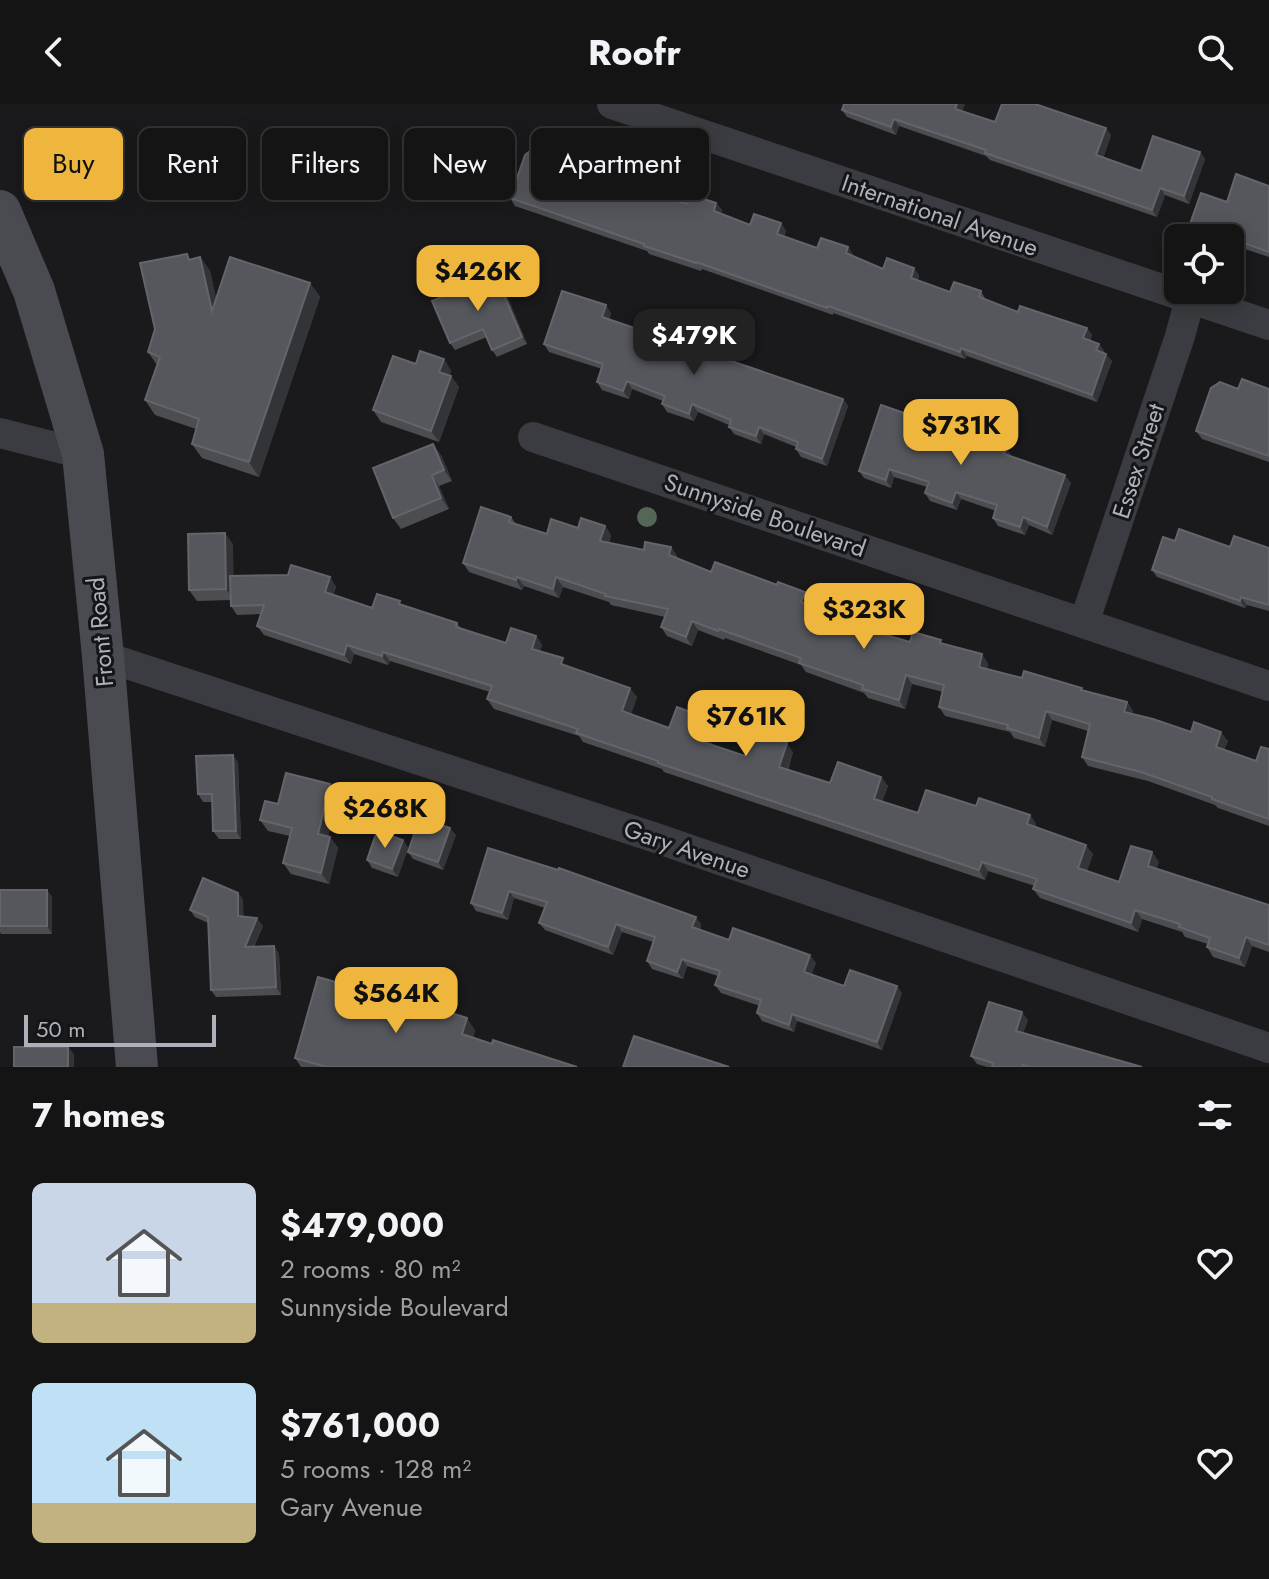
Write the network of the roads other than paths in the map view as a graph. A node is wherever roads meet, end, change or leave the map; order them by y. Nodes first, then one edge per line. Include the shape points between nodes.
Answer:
1 (612, 104) edge
2 (0, 211) edge
3 (1164, 290) edge
4 (1189, 304) edge
5 (1205, 304) edge
6 (1269, 325) edge
7 (0, 433) edge
8 (533, 437) dead end
9 (83, 454) junction
10 (1084, 623) junction
11 (103, 656) junction
12 (1269, 686) edge
13 (1269, 1048) edge
14 (137, 1067) edge

1 - 3 street, International Avenue
2 - 9 main road, Front Road via 34,291
4 - 10 street, Essex Street
5 - 6 street, International Avenue
7 - 9 street
8 - 10 street, Sunnyside Boulevard
9 - 11 main road, Front Road
10 - 12 street, Sunnyside Boulevard
11 - 13 street, Gary Avenue
11 - 14 main road, Front Road

